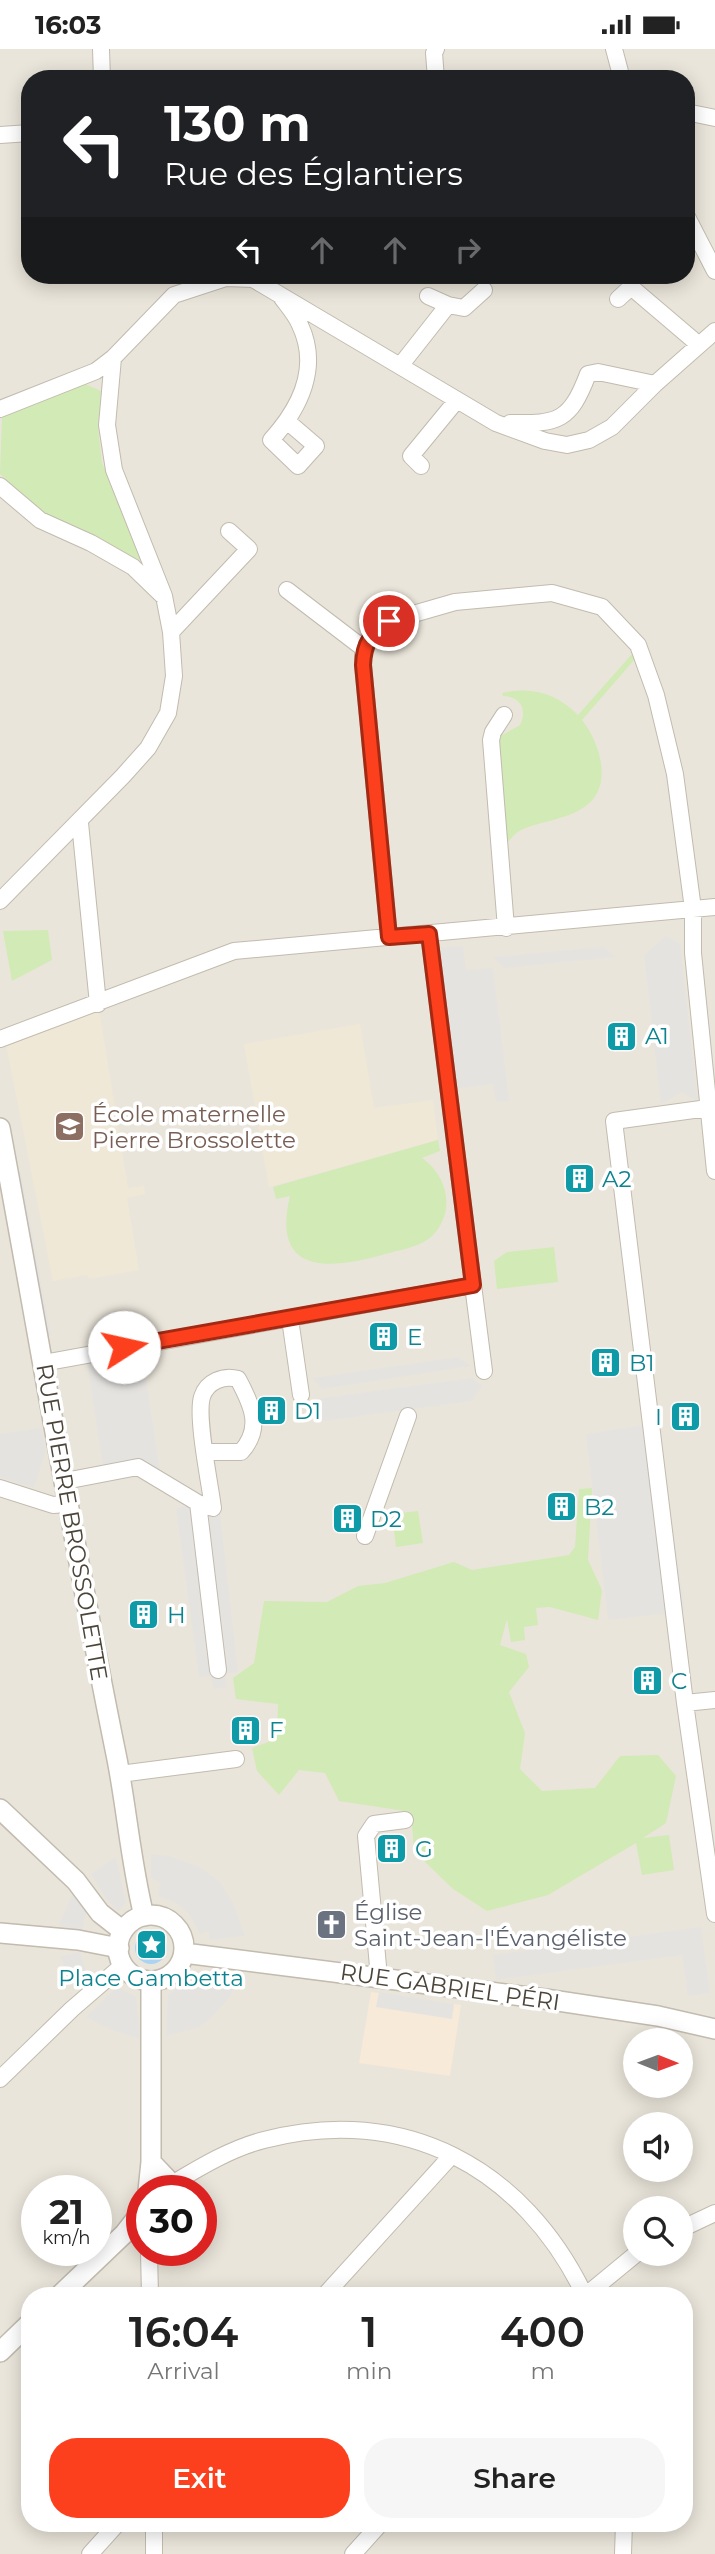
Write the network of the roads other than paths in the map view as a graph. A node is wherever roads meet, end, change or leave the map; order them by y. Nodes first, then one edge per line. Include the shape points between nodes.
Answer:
1 (101, 49) edge
2 (614, 49) edge
3 (433, 50) edge
4 (102, 70) edge
5 (435, 70) edge
6 (620, 70) edge
7 (695, 114) edge
8 (715, 118) edge
9 (21, 134) edge
10 (0, 135) edge
11 (695, 232) edge
12 (715, 271) edge
13 (208, 284) edge
14 (262, 284) edge
15 (484, 290) dead end
16 (278, 293) junction
17 (428, 296) dead end
18 (618, 299) dead end
19 (448, 305) junction
20 (715, 331) edge
21 (698, 344) junction
22 (113, 358) junction
23 (400, 366) junction
24 (655, 384) junction
25 (457, 400) junction
26 (0, 409) edge
27 (288, 422) dead end
28 (496, 423) junction
29 (421, 467) dead end
30 (0, 486) edge
31 (229, 531) dead end
32 (287, 590) dead end
33 (164, 596) junction
34 (171, 632) junction
35 (363, 648) junction
36 (504, 715) dead end
37 (80, 823) junction
38 (0, 901) edge
39 (715, 907) edge
40 (693, 909) junction
41 (506, 928) junction
42 (429, 934) junction
43 (389, 937) junction
44 (98, 1004) junction
45 (0, 1039) edge
46 (708, 1108) junction
47 (0, 1128) edge
48 (715, 1171) edge
49 (473, 1285) junction
50 (290, 1319) junction
51 (43, 1363) junction
52 (484, 1371) dead end
53 (301, 1395) dead end
54 (408, 1416) dead end
55 (206, 1452) junction
56 (65, 1481) junction
57 (0, 1488) edge
58 (198, 1503) junction
59 (67, 1504) junction
60 (365, 1536) dead end
61 (218, 1670) dead end
62 (715, 1700) edge
63 (685, 1703) junction
64 (236, 1759) dead end
65 (120, 1774) junction
66 (0, 1809) edge
67 (405, 1820) dead end
68 (715, 1914) edge
69 (144, 1916) junction
70 (0, 1933) edge
71 (122, 1948) junction
72 (184, 1953) junction
73 (379, 1977) junction
74 (151, 1981) junction
75 (715, 2029) edge
76 (0, 2079) edge
77 (451, 2156) junction
78 (151, 2162) junction
79 (150, 2175) edge
80 (159, 2175) edge
81 (191, 2175) edge
82 (715, 2213) edge
83 (693, 2223) edge
84 (126, 2233) edge
85 (623, 2265) edge
86 (149, 2266) edge
87 (69, 2287) edge
88 (150, 2287) edge
89 (332, 2287) edge
90 (580, 2287) edge
91 (596, 2287) edge
92 (21, 2332) edge
93 (0, 2352) edge
94 (110, 2532) edge
95 (153, 2532) edge
96 (373, 2532) edge
97 (624, 2532) edge
98 (625, 2552) edge
99 (90, 2554) edge
100 (154, 2554) edge
101 (353, 2554) edge

1 - 4 street
2 - 6 street
3 - 5 street
7 - 8 street
9 - 10 street
11 - 12 street
13 - 22 street via 174,295
14 - 16 street
15 - 19 street via 464,308
16 - 23 street
16 - 27 street via 301,325 307,357 307,378
17 - 19 street
18 - 21 street via 631,287
19 - 23 street
20 - 21 street
21 - 24 street
22 - 26 street via 96,371
22 - 33 street via 107,425 114,470
23 - 25 street
24 - 28 street via 612,427 589,440 567,445 545,441
24 - 28 street via 588,374 568,413 547,424
25 - 28 street
25 - 29 street via 411,457
30 - 33 street via 40,520 133,567
31 - 34 street via 249,549
32 - 35 street
33 - 34 street
34 - 37 street via 174,676 168,713 148,748
35 - 40 street via 372,633 389,621 455,602 552,593 602,607 638,645 656,695 675,775
35 - 43 street
36 - 41 street via 491,740
37 - 38 street
37 - 44 street
39 - 40 street
40 - 41 street
40 - 46 street
41 - 42 street
42 - 43 street
42 - 49 street
43 - 44 street via 234,951
44 - 45 street
46 - 48 street
46 - 63 street via 614,1121
47 - 51 street, RUE PIERRE BROSSOLETTE
49 - 50 street
49 - 52 street
50 - 51 street
50 - 53 street
51 - 56 street, RUE PIERRE BROSSOLETTE
54 - 60 street
55 - 55 street via 202,1395 214,1381 238,1379 254,1413 249,1443 241,1452
55 - 58 street via 213,1508
56 - 58 street via 138,1467
56 - 59 street, RUE PIERRE BROSSOLETTE
57 - 59 street via 53,1506
58 - 61 street
59 - 65 street, RUE PIERRE BROSSOLETTE
62 - 63 street
63 - 68 street
64 - 65 street
65 - 69 street, RUE PIERRE BROSSOLETTE
66 - 71 street via 76,1881
67 - 73 street via 374,1824 366,1836
69 - 71 street via 129,1924
69 - 72 street via 162,1917 177,1927
70 - 71 street
71 - 74 street via 135,1977
71 - 76 street via 72,2009
72 - 73 street, RUE GABRIEL PÉRI
72 - 74 street via 169,1976
73 - 75 street, RUE GABRIEL PÉRI via 658,2016
74 - 78 street
77 - 81 street via 419,2141 376,2130 334,2129 261,2140
77 - 89 street
77 - 90 street via 480,2170 517,2198 551,2235
78 - 79 street
78 - 80 street
82 - 83 street
84 - 87 street
85 - 91 street
86 - 88 street
92 - 93 street
94 - 99 street
95 - 100 street
96 - 101 street
97 - 98 street

